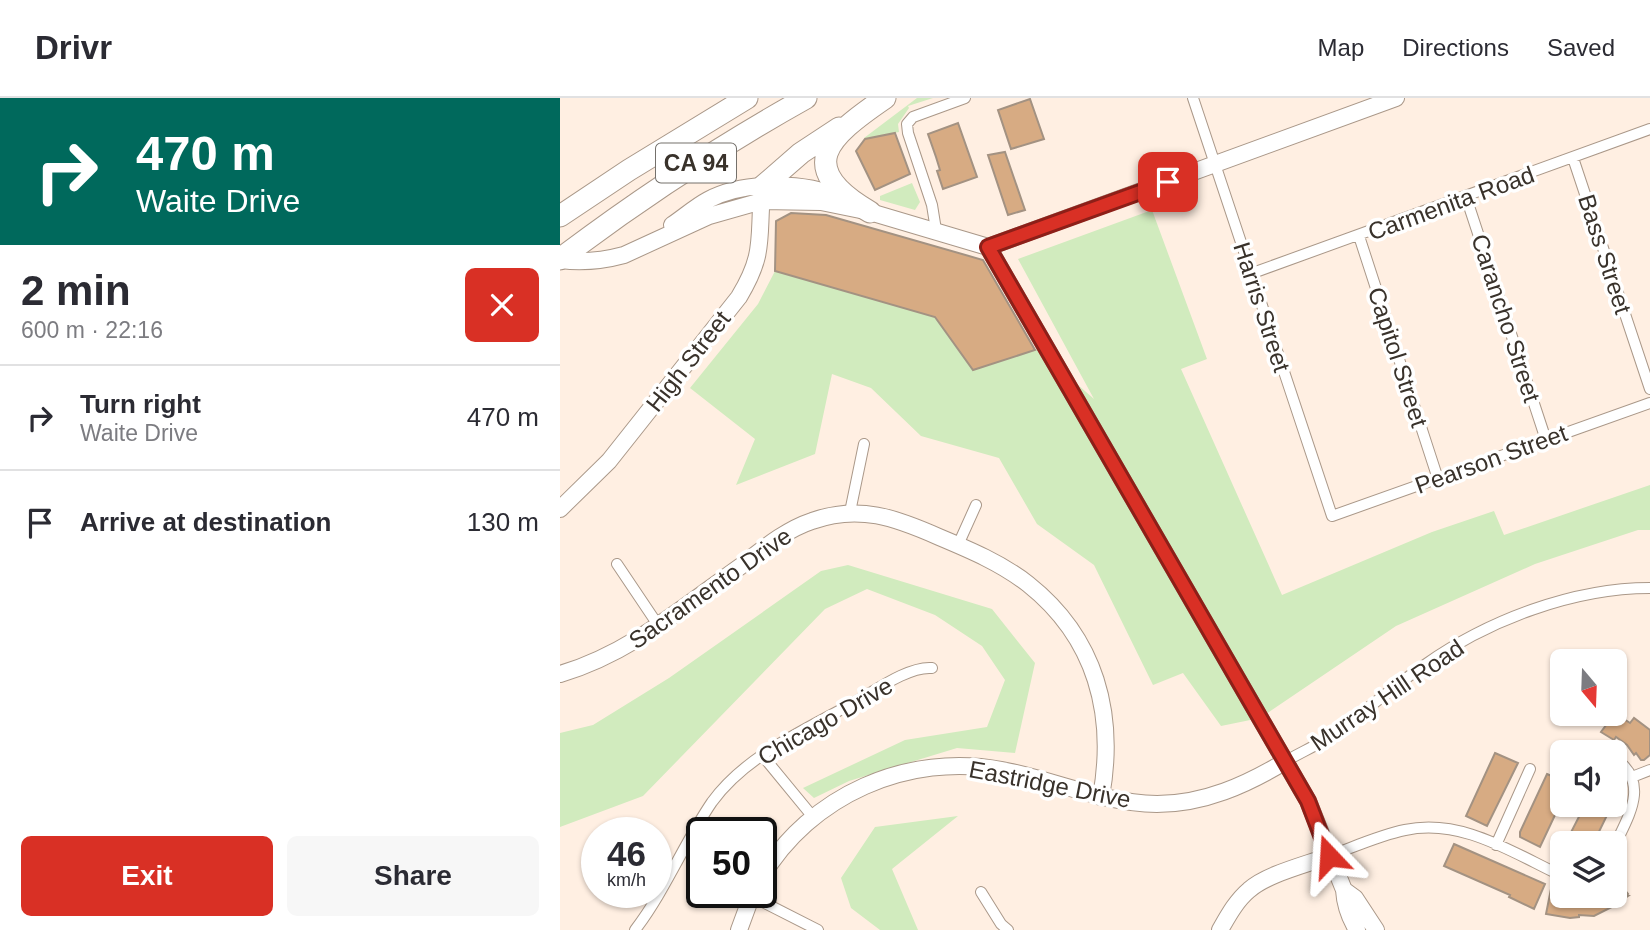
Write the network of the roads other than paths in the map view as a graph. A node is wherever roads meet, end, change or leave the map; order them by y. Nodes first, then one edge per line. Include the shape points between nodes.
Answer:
1 (747, 98) edge
2 (806, 98) edge
3 (885, 98) edge
4 (965, 98) edge
5 (1193, 98) edge
6 (1390, 99) edge
7 (867, 110) junction
8 (1650, 129) edge
9 (1573, 158) junction
10 (1216, 164) junction
11 (762, 194) junction
12 (1466, 197) junction
13 (581, 202) junction
14 (560, 208) edge
15 (870, 212) junction
16 (560, 216) edge
17 (936, 230) junction
18 (1359, 236) junction
19 (988, 247) junction
20 (560, 259) edge
21 (1250, 274) junction
22 (1650, 389) edge
23 (1650, 403) edge
24 (1546, 440) junction
25 (864, 443) dead end
26 (1438, 479) junction
27 (976, 505) dead end
28 (560, 509) edge
29 (850, 512) junction
30 (1332, 516) joint
31 (958, 545) junction
32 (617, 564) dead end
33 (1650, 588) edge
34 (658, 625) junction
35 (932, 668) dead end
36 (560, 674) edge
37 (762, 755) junction
38 (1286, 761) junction
39 (1530, 769) dead end
40 (1627, 769) edge
41 (1650, 770) edge
42 (1632, 777) junction
43 (1101, 797) junction
44 (813, 817) junction
45 (1622, 831) edge
46 (1496, 845) junction
47 (777, 855) edge
48 (1329, 856) junction
49 (1550, 870) edge
50 (1344, 890) junction
51 (981, 892) dead end
52 (747, 908) edge
53 (777, 908) edge
54 (635, 930) edge
55 (739, 930) edge
56 (818, 930) edge
57 (1008, 930) edge
58 (1220, 930) edge
59 (1357, 930) edge
60 (1376, 930) edge

1 - 13 highway, CA 94
2 - 20 highway, CA 94 via 684,170
3 - 7 highway
4 - 17 street via 913,117 907,124
5 - 10 street, Harris Street
6 - 10 street
7 - 11 highway via 801,153
7 - 15 highway via 832,142 825,166 837,189
8 - 9 street, Carmenita Road
9 - 12 street, Carmenita Road
9 - 22 street, Bass Street
10 - 19 street
10 - 21 street, Harris Street
11 - 15 street
11 - 20 street via 722,194 707,200 639,249 608,260
11 - 28 street, High Street via 760,250 739,297 609,461
12 - 18 street, Carmenita Road
12 - 24 street, Carancho Street
13 - 14 highway
13 - 16 highway, CA 94
15 - 17 street
17 - 19 street
18 - 21 street, Carmenita Road
18 - 26 street, Capitol Street
19 - 38 street
21 - 30 street, Harris Street
23 - 24 street, Pearson Street
24 - 26 street, Pearson Street
25 - 29 street
26 - 30 street, Pearson Street
27 - 31 street
29 - 31 street, Sacramento Drive via 904,522
29 - 34 street, Sacramento Drive via 790,530
31 - 43 street, Sacramento Drive via 985,556 1028,584 1075,635 1104,708 1107,768
32 - 34 street
33 - 38 street, Murray Hill Road via 1624,588 1568,600 1482,631 1428,662 1322,741
34 - 36 street, Sacramento Drive via 610,656
35 - 37 street, Chicago Drive via 920,667
37 - 44 street
37 - 54 street, Chicago Drive via 713,801
38 - 43 street, Eastridge Drive via 1257,779 1202,798 1158,804
38 - 48 street via 1308,801
39 - 46 street
40 - 42 street
41 - 42 street
42 - 45 street via 1634,806
43 - 44 street, Eastridge Drive via 1002,770 937,766 874,781
44 - 47 street, Eastridge Drive
46 - 48 street via 1457,830 1423,827
46 - 49 street
48 - 50 street
48 - 58 street via 1262,881 1248,891
50 - 59 street
50 - 60 street via 1355,898
51 - 57 street
52 - 55 street
53 - 56 street

